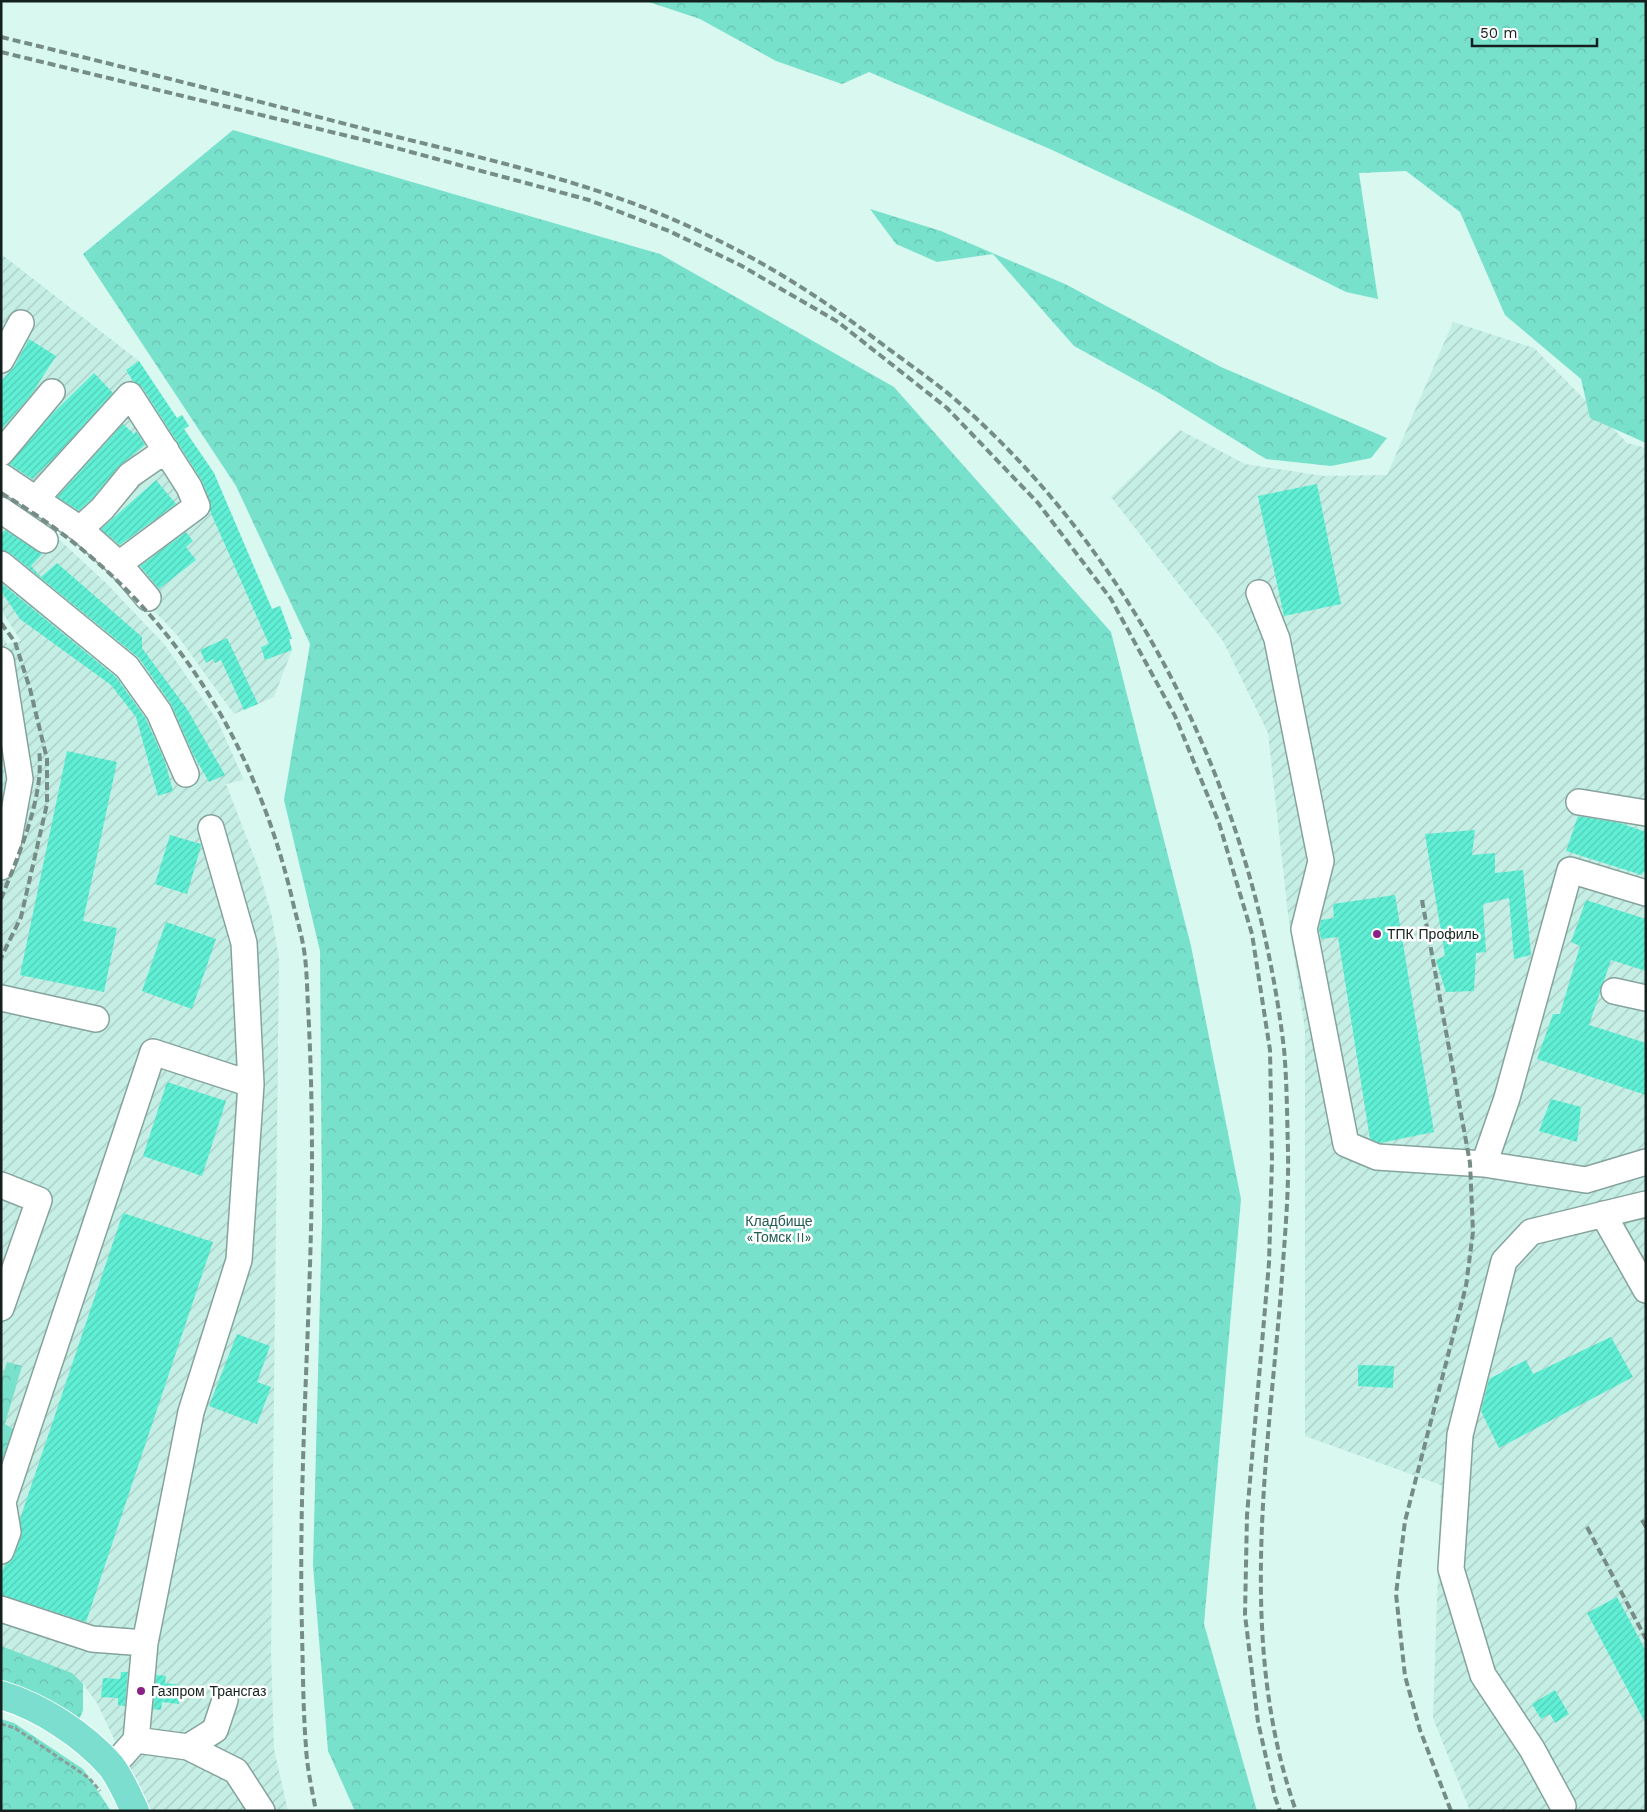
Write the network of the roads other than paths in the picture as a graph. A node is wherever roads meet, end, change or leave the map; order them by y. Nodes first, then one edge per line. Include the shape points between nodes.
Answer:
1 (21, 323) dead end
2 (1, 360) edge
3 (52, 392) dead end
4 (166, 450) junction
5 (1, 453) edge
6 (1, 476) edge
7 (35, 500) junction
8 (1, 510) edge
9 (80, 530) junction
10 (45, 540) dead end
11 (1, 564) edge
12 (119, 564) junction
13 (1259, 594) dead end
14 (148, 598) dead end
15 (1, 660) edge
16 (186, 774) dead end
17 (1579, 802) dead end
18 (1646, 813) edge
19 (211, 828) dead end
20 (1, 867) edge
21 (1646, 893) edge
22 (1614, 991) dead end
23 (1, 998) edge
24 (1646, 998) edge
25 (96, 1019) dead end
26 (251, 1084) junction
27 (1646, 1162) edge
28 (1484, 1164) junction
29 (1, 1184) edge
30 (1646, 1204) edge
31 (1604, 1214) junction
32 (1646, 1290) edge
33 (1, 1308) edge
34 (1, 1551) edge
35 (1, 1609) edge
36 (145, 1644) junction
37 (1, 1695) edge
38 (225, 1700) dead end
39 (136, 1740) junction
40 (188, 1747) junction
41 (112, 1768) junction
42 (1563, 1806) dead end
43 (135, 1811) edge
44 (262, 1811) edge

1 - 2 lane
3 - 5 lane
4 - 7 lane via 130,395
4 - 9 lane via 130,475
4 - 12 lane via 197,506
6 - 7 lane
7 - 9 lane
8 - 10 lane
9 - 12 lane
11 - 16 lane via 127,667 159,712
12 - 14 lane
13 - 28 lane via 1277,638 1321,861 1304,929 1346,1144 1377,1157
15 - 20 lane via 20,779
17 - 18 lane
19 - 26 lane via 244,943
21 - 28 lane via 1570,870 1507,1098
22 - 24 lane
23 - 25 lane
26 - 34 lane via 153,1052 3,1502 8,1532
26 - 36 lane via 239,1260 191,1412
27 - 28 lane via 1586,1180
29 - 33 lane via 39,1200
30 - 31 lane
31 - 32 lane
31 - 42 lane via 1531,1232 1504,1261 1460,1435 1451,1569 1483,1674 1532,1749
35 - 36 lane via 92,1639
36 - 39 lane
37 - 41 main road via 47,1716 86,1742
38 - 40 lane via 215,1730
39 - 40 lane
39 - 41 lane
40 - 44 lane via 236,1771
41 - 43 main road

